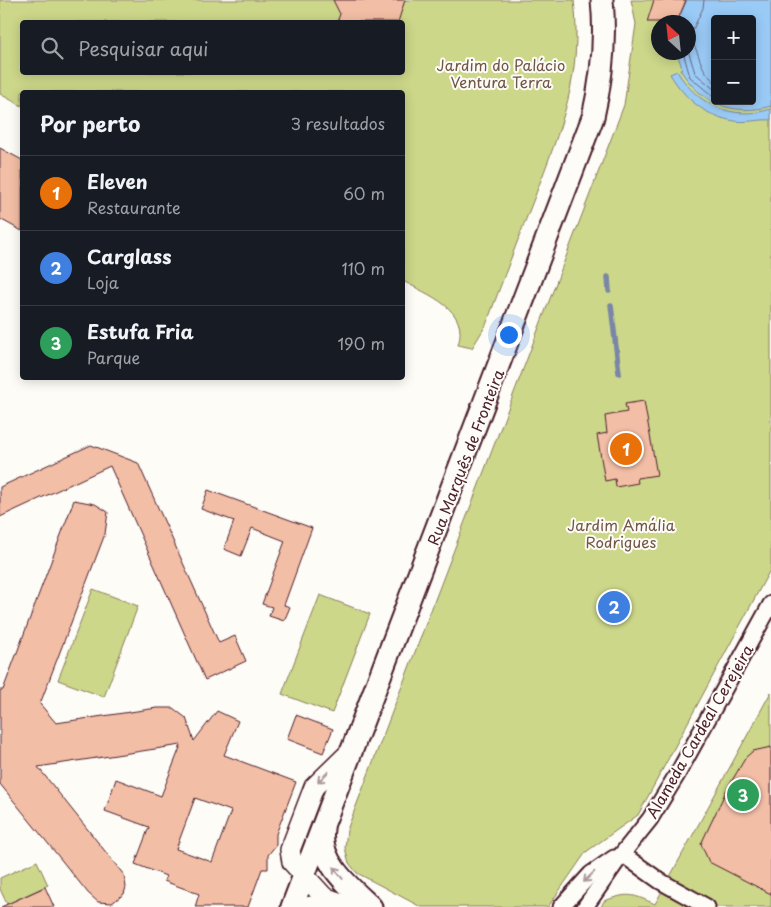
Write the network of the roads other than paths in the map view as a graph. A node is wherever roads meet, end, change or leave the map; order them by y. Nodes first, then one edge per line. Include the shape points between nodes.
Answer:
1 (602, 0) edge
2 (771, 604) edge
3 (356, 742) junction
4 (323, 829) junction
5 (622, 854) junction
6 (303, 874) junction
7 (333, 902) junction
8 (292, 907) edge
9 (306, 907) edge
10 (352, 907) edge
11 (371, 907) edge
12 (562, 907) edge
13 (585, 907) edge
14 (708, 907) edge

1 - 3 main road, Rua Marquês de Fronteira via 602,67 592,117
2 - 5 street, Alameda Cardeal Cerejeira via 678,773 650,819
3 - 4 main road, Rua Marquês de Fronteira
3 -> 6 street via 345,758 318,781 310,794 290,850 292,862
4 - 6 main road, Rua Marquês de Fronteira
11 -> 4 main road via 330,862 322,843
5 -> 12 street via 591,874
5 - 13 street
5 - 14 street
6 - 7 street
6 - 8 main road, Rua Marquês de Fronteira
7 - 9 street
7 - 10 street

